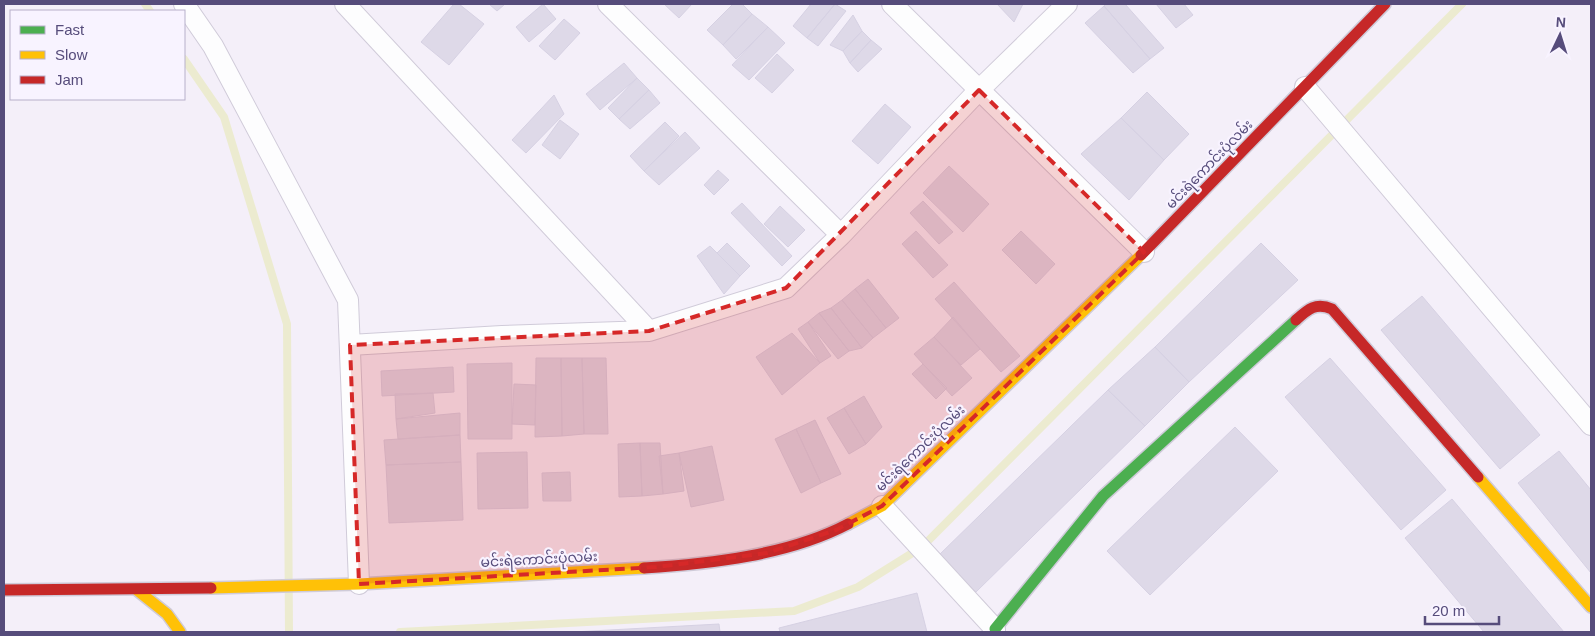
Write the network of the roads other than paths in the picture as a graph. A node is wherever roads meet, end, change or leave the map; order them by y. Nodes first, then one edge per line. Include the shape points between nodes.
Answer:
1 (184, 4) edge
2 (345, 4) edge
3 (608, 4) edge
4 (892, 4) edge
5 (1068, 4) edge
6 (1385, 4) edge
7 (1305, 87) junction
8 (979, 90) junction
9 (841, 235) junction
10 (1144, 252) junction
11 (649, 330) junction
12 (350, 345) junction
13 (1591, 425) edge
14 (882, 506) junction
15 (359, 584) junction
16 (4, 590) edge
17 (138, 590) junction
18 (1591, 607) edge
19 (995, 631) edge
20 (180, 632) edge

1 - 12 street via 213,46 348,300
2 - 11 street
3 - 9 street
4 - 8 street
5 - 8 street
6 - 7 street, မင်းရဲကောင်းပုံလမ်း
7 - 10 street, မင်းရဲကောင်းပုံလမ်း
7 - 13 street
8 - 9 street
8 - 10 street
9 - 11 street via 786,288
10 - 14 street, မင်းရဲကောင်းပုံလမ်း
11 - 12 street
12 - 15 street
14 - 15 street, မင်းရဲကောင်းပုံလမ်း via 836,530 767,553 656,567
14 - 19 street
15 - 17 street, မင်းရဲကောင်းပုံလမ်း
16 - 17 street, မင်းရဲကောင်းပုံလမ်း
17 - 20 street via 160,606
18 - 19 street via 1332,309 1324,305 1310,307 1103,496

